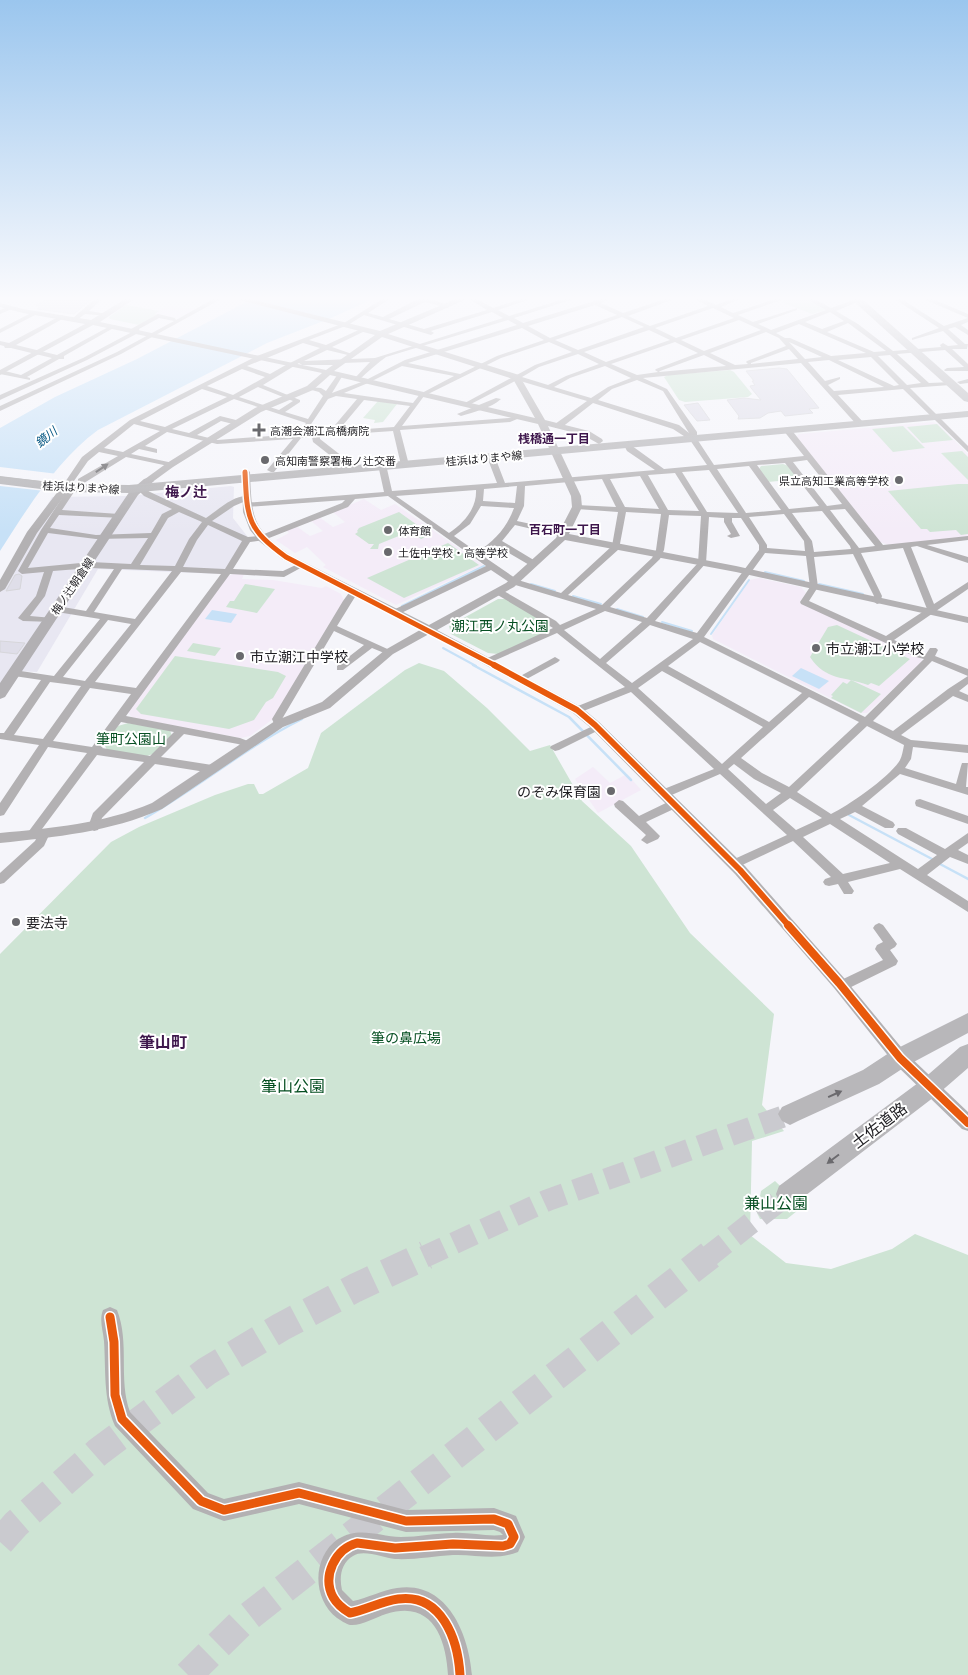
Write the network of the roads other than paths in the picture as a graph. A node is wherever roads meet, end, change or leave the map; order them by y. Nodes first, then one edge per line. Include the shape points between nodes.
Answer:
1 (18, 376) edge
2 (47, 376) edge
3 (65, 376) edge
4 (222, 376) edge
5 (323, 376) edge
6 (339, 376) edge
7 (345, 376) edge
8 (365, 376) edge
9 (371, 376) edge
10 (462, 376) edge
11 (573, 376) edge
12 (641, 376) joint
13 (817, 376) edge
14 (868, 376) edge
15 (893, 376) edge
16 (918, 376) edge
17 (22, 377) joint
18 (271, 377) edge
19 (516, 377) junction
20 (838, 378) dead end
21 (38, 380) junction
22 (362, 380) junction
23 (48, 384) junction
24 (824, 384) junction
25 (961, 384) edge
26 (258, 385) junction
27 (927, 385) junction
28 (202, 387) junction
29 (549, 387) junction
30 (904, 387) junction
31 (61, 388) dead end
32 (310, 388) junction
33 (893, 388) junction
34 (0, 389) edge
35 (10, 392) junction
36 (328, 393) junction
37 (833, 393) junction
38 (19, 395) dead end
39 (422, 395) junction
40 (233, 396) junction
41 (0, 398) edge
42 (290, 398) junction
43 (362, 398) junction
44 (498, 399) dead end
45 (968, 399) edge
46 (592, 401) junction
47 (415, 405) junction
48 (465, 405) junction
49 (264, 407) junction
50 (479, 408) junction
51 (968, 408) edge
52 (0, 409) edge
53 (280, 412) junction
54 (461, 414) dead end
55 (931, 414) junction
56 (968, 414) edge
57 (518, 417) junction
58 (858, 421) junction
59 (133, 422) junction
60 (310, 422) junction
61 (237, 423) junction
62 (542, 423) junction
63 (558, 426) junction
64 (396, 429) junction
65 (165, 430) junction
66 (787, 430) junction
67 (332, 435) junction
68 (690, 435) junction
69 (190, 436) junction
70 (316, 436) junction
71 (296, 437) junction
72 (208, 441) junction
73 (599, 441) junction
74 (628, 445) junction
75 (137, 446) junction
76 (966, 446) edge
77 (554, 448) junction
78 (98, 449) junction
79 (154, 451) dead end
80 (122, 454) junction
81 (490, 457) junction
82 (810, 458) junction
83 (788, 460) junction
84 (404, 462) junction
85 (382, 464) junction
86 (752, 464) junction
87 (170, 465) junction
88 (349, 466) junction
89 (712, 467) junction
90 (271, 470) junction
91 (677, 470) junction
92 (663, 472) junction
93 (0, 473) edge
94 (643, 474) junction
95 (246, 476) junction
96 (605, 477) junction
97 (0, 480) edge
98 (570, 480) junction
99 (66, 483) junction
100 (521, 484) junction
101 (144, 485) junction
102 (502, 486) junction
103 (480, 487) junction
104 (389, 494) junction
105 (352, 497) junction
106 (245, 501) junction
107 (479, 503) junction
108 (520, 506) junction
109 (848, 506) junction
110 (577, 507) junction
111 (179, 508) junction
112 (825, 508) junction
113 (622, 510) junction
114 (57, 512) junction
115 (665, 512) junction
116 (787, 512) junction
117 (705, 514) junction
118 (119, 516) junction
119 (728, 516) junction
120 (744, 516) junction
121 (207, 521) junction
122 (513, 522) junction
123 (45, 530) junction
124 (153, 535) junction
125 (449, 536) junction
126 (563, 536) junction
127 (731, 536) dead end
128 (105, 537) junction
129 (261, 538) junction
130 (968, 538) edge
131 (247, 540) junction
132 (497, 542) junction
133 (910, 544) junction
134 (616, 547) junction
135 (881, 548) junction
136 (763, 550) junction
137 (856, 550) junction
138 (658, 554) junction
139 (810, 555) junction
140 (477, 556) junction
141 (968, 560) edge
142 (702, 563) junction
143 (534, 564) junction
144 (302, 565) junction
145 (86, 566) junction
146 (492, 566) junction
147 (118, 567) junction
148 (134, 568) junction
149 (49, 569) junction
150 (178, 570) junction
151 (227, 572) junction
152 (747, 572) junction
153 (515, 582) junction
154 (968, 585) edge
155 (814, 587) junction
156 (0, 589) edge
157 (354, 592) junction
158 (499, 592) junction
159 (956, 593) junction
160 (968, 595) edge
161 (562, 596) junction
162 (877, 601) junction
163 (603, 609) junction
164 (929, 611) junction
165 (394, 613) junction
166 (88, 614) junction
167 (53, 615) junction
168 (106, 617) junction
169 (968, 620) edge
170 (137, 622) junction
171 (649, 622) junction
172 (331, 627) junction
173 (560, 629) junction
174 (429, 631) junction
175 (700, 638) junction
176 (887, 640) junction
177 (371, 644) junction
178 (388, 652) junction
179 (931, 654) junction
180 (555, 660) dead end
181 (486, 661) junction
182 (600, 664) junction
183 (662, 667) junction
184 (340, 668) dead end
185 (968, 673) edge
186 (7, 678) edge
187 (52, 679) junction
188 (520, 679) junction
189 (968, 679) edge
190 (88, 684) junction
191 (632, 688) junction
192 (951, 690) junction
193 (138, 692) junction
194 (809, 692) junction
195 (0, 694) edge
196 (968, 699) edge
197 (577, 710) junction
198 (119, 718) junction
199 (867, 721) junction
200 (279, 724) junction
201 (597, 727) junction
202 (771, 727) junction
203 (182, 730) junction
204 (894, 735) junction
205 (3, 736) edge
206 (909, 743) junction
207 (45, 744) junction
208 (249, 745) junction
209 (555, 748) dead end
210 (968, 749) edge
211 (94, 751) junction
212 (734, 759) junction
213 (153, 760) junction
214 (966, 766) dead end
215 (212, 769) junction
216 (721, 770) junction
217 (898, 770) junction
218 (964, 790) edge
219 (789, 792) junction
220 (663, 794) junction
221 (920, 803) dead end
222 (619, 804) dead end
223 (674, 804) junction
224 (855, 807) junction
225 (764, 809) junction
226 (0, 812) edge
227 (832, 820) junction
228 (968, 820) edge
229 (639, 821) junction
230 (889, 825) dead end
231 (94, 827) junction
232 (902, 832) dead end
233 (38, 834) junction
234 (795, 836) junction
235 (968, 837) edge
236 (0, 838) edge
237 (647, 840) dead end
238 (947, 853) junction
239 (968, 860) edge
240 (734, 864) junction
241 (902, 864) junction
242 (918, 875) junction
243 (0, 880) edge
244 (834, 880) junction
245 (848, 891) dead end
246 (968, 907) edge
247 (879, 928) dead end
248 (841, 986) junction
249 (968, 1022) edge
250 (968, 1054) edge
251 (900, 1058) junction
252 (930, 1087) junction
253 (790, 1114) tunnel mouth
254 (968, 1123) edge
255 (788, 1194) tunnel mouth
256 (110, 1317) dead end
257 (460, 1675) edge

1 - 17 street
2 - 21 street
3 - 23 street
4 - 28 street
5 - 32 street
6 - 36 street
7 - 22 street
8 - 22 street
9 - 22 street
10 - 39 street
11 - 29 street
12 - 46 street via 615,386
12 - 68 street via 665,390
13 - 24 street
14 - 33 street
15 - 30 street
16 - 27 street
17 - 21 street
18 - 26 street
19 - 29 street
19 - 48 street
19 - 62 street
20 - 24 street
21 - 23 street
21 - 35 street
22 - 36 street
22 - 39 street
23 - 31 street
23 - 52 street
24 - 37 street
25 - 27 street
25 - 45 highway
26 - 40 street
26 - 42 street
27 - 30 street
28 - 40 street
28 - 59 street
29 - 46 street
30 - 33 street
30 - 55 street
32 - 36 street
32 - 42 street
33 - 37 street
34 - 35 street
35 - 38 street
35 - 41 street
36 - 43 street
36 - 60 street
37 - 58 street
39 - 47 street
39 - 48 street
40 - 49 street
40 - 65 street
42 - 49 street
42 - 53 street via 298,401
43 - 47 street
43 - 67 street
44 - 50 street
46 - 63 street
46 - 68 street via 676,427
47 - 64 street
48 - 50 street
49 - 53 street
49 - 61 street
50 - 54 street
50 - 57 street
51 - 55 main road, 桂浜はりまや線
53 - 60 street
55 - 56 main road, 桂浜はりまや線
55 - 58 main road, 桂浜はりまや線
55 - 76 street
57 - 62 street
57 - 64 street
58 - 66 main road, 桂浜はりまや線
58 - 68 main road, 桂浜はりまや線
59 - 65 street
59 - 78 street
60 - 71 street
61 - 69 street via 220,418
61 - 72 street
62 - 63 street
62 - 77 street
63 - 73 street via 586,433
64 - 67 street
64 - 84 street
65 - 69 street
65 - 75 street
66 - 68 main road, 桂浜はりまや線
66 - 82 street
67 - 70 street
68 - 73 main road, 桂浜はりまや線
68 - 74 main road, 桂浜はりまや線
68 - 89 street
69 - 72 street
70 - 71 street
70 - 88 street via 316,440
71 - 72 street
71 - 90 street
72 - 87 street
73 - 77 main road, 桂浜はりまや線
74 - 77 main road, 桂浜はりまや線
74 - 92 street
75 - 79 street
75 - 80 street
77 - 81 main road, 桂浜はりまや線
77 - 84 main road, 桂浜はりまや線
77 - 98 street
78 - 80 street
78 - 99 street via 84,459
80 - 87 street
99 -> 80 street
81 - 84 main road, 桂浜はりまや線
81 - 102 street
82 - 83 street
82 - 109 street
83 - 86 street
83 - 112 street
84 - 85 main road, 桂浜はりまや線
85 - 88 main road, 桂浜はりまや線
85 - 104 street
86 - 89 street
86 - 116 street
87 - 101 street
88 - 90 main road, 桂浜はりまや線
88 - 95 main road, 桂浜はりまや線
89 - 91 street
89 - 120 street
90 - 95 main road, 桂浜はりまや線
91 - 92 street
91 - 117 street
92 - 94 street
93 - 99 main road, 桂浜はりまや線
94 - 96 street
94 - 115 street
95 - 101 main road, 桂浜はりまや線
95 - 106 street
96 - 98 street
96 - 113 street
97 - 99 main road, 桂浜はりまや線
98 - 100 street
98 - 110 street
99 - 101 main road, 桂浜はりまや線
99 - 101 main road, 桂浜はりまや線
99 - 114 street via 70,492
99 - 156 street via 32,532
100 - 102 street
100 - 108 street
101 - 111 street via 147,494
101 - 118 main road, 梅ノ辻朝倉線
102 - 103 street
103 - 104 street
103 - 107 street
104 - 105 street
104 - 125 street
105 - 106 street
105 - 129 street via 345,505
106 - 121 street via 231,504
106 - 129 street via 251,524
107 - 108 street
107 - 125 street via 464,525
108 - 122 street
109 - 112 street
109 - 135 street
110 - 113 street
110 - 126 street
111 - 121 street
111 - 124 street via 165,516
112 - 116 street
112 - 137 street
113 - 115 street
113 - 134 street
114 - 118 street
114 - 123 street
115 - 117 street
115 - 138 street
116 - 120 street
116 - 139 street via 808,541
117 - 119 street
117 - 142 street
118 - 128 main road, 梅ノ辻朝倉線
119 - 120 street
119 - 127 street via 736,536
120 - 136 street
121 - 131 street
121 - 150 street via 193,539
122 - 126 street
122 - 132 street
123 - 128 street
123 - 149 street via 22,571
124 - 128 street
124 - 148 street
125 - 140 street
126 - 134 street
126 - 143 street
128 - 145 main road, 梅ノ辻朝倉線
129 - 131 street
129 - 144 street
130 - 133 street
131 - 151 street
132 - 140 street
132 - 143 street
133 - 135 street
133 - 141 street
133 - 164 street
134 - 138 street
134 - 161 street
135 - 137 street
136 - 139 street
136 - 152 street
137 - 139 street
137 - 162 street via 878,596
138 - 142 street
138 - 163 street
139 - 155 street
140 - 146 street
142 - 152 street
142 - 171 street
143 - 153 street
144 - 151 street via 284,574
144 - 157 street
145 - 147 street
145 - 149 street
145 - 167 main road, 梅ノ辻朝倉線
146 - 153 street
146 - 165 street
147 - 148 street
147 - 166 street
148 - 150 street
149 - 167 street via 38,602 23,618
150 - 151 street
150 - 170 street
151 - 193 street
152 - 155 street
152 - 175 street
153 - 158 street
153 - 161 street
154 - 159 street
155 - 162 street
155 - 176 street via 804,602
157 - 165 street
157 - 172 street
158 - 173 street
158 - 174 street
159 - 160 street
159 - 164 street
161 - 163 street
162 - 164 street
163 - 171 street
163 - 173 street
164 - 169 street
164 - 176 street
165 - 174 street
166 - 167 street
166 - 168 street
167 - 186 main road, 梅ノ辻朝倉線
168 - 170 street
168 - 187 street
170 - 190 street
171 - 175 street
171 - 182 street
172 - 177 street
172 - 200 street via 281,713
173 - 181 street
173 - 182 street
174 - 178 street
174 - 181 street
175 - 183 street
175 - 194 street
176 - 179 street
177 - 178 street
177 - 184 street
178 - 200 street via 326,705
179 - 185 street
179 - 199 street via 927,663
180 - 188 street
181 - 188 street
182 - 191 street
183 - 191 street
183 - 202 street
186 - 187 street
186 - 195 main road, 梅ノ辻朝倉線
187 - 190 street
187 - 205 street
188 - 197 street
189 - 192 street
190 - 193 street
190 - 207 street
191 - 197 street
191 - 216 street
192 - 196 street
192 - 204 street
193 - 198 street
194 - 199 street
194 - 202 street
197 - 201 street
198 - 203 street
198 - 211 street
199 - 204 street
199 - 219 street
200 - 208 street
201 - 209 street
201 - 220 street
202 - 212 street
203 - 208 street
203 - 213 street
204 - 206 street
205 - 207 street
206 - 210 street
206 - 217 street via 906,760
207 - 211 street
207 - 226 street
208 - 215 street
211 - 213 street
211 - 233 street
212 - 216 street
212 - 219 street
213 - 215 street
213 - 231 street via 97,816
214 - 218 street
215 - 231 street via 148,810
216 - 220 street
216 - 225 street
217 - 218 street
217 - 224 street
219 - 225 street
219 - 227 street
220 - 223 street
221 - 228 street
222 - 229 street
223 - 229 street
223 - 240 street
224 - 227 street
224 - 230 street
225 - 234 street
227 - 234 street
227 - 241 street
229 - 237 street via 654,836
231 - 233 street
232 - 238 street
233 - 236 street
233 - 243 street via 40,843
234 - 240 street
234 - 244 street
235 - 238 street
238 - 239 street
238 - 242 street
240 - 248 street
241 - 242 street
241 - 244 street
242 - 246 street
244 - 245 street
247 - 248 street via 891,944 881,949 892,961
248 - 251 street
249 - 251 highway
250 - 252 highway, 土佐道路
251 - 252 street
253 -> 251 highway via 871,1077
252 - 254 street
252 -> 255 highway, 土佐道路
256 - 257 street via 114,1332 116,1404 122,1419 201,1501 224,1510 299,1493 406,1521 494,1519 510,1524 514,1537 510,1544 499,1547 455,1544 389,1547 356,1542 340,1553 331,1570 329,1581 335,1602 350,1613 397,1599 418,1600 431,1606 455,1637 460,1653

